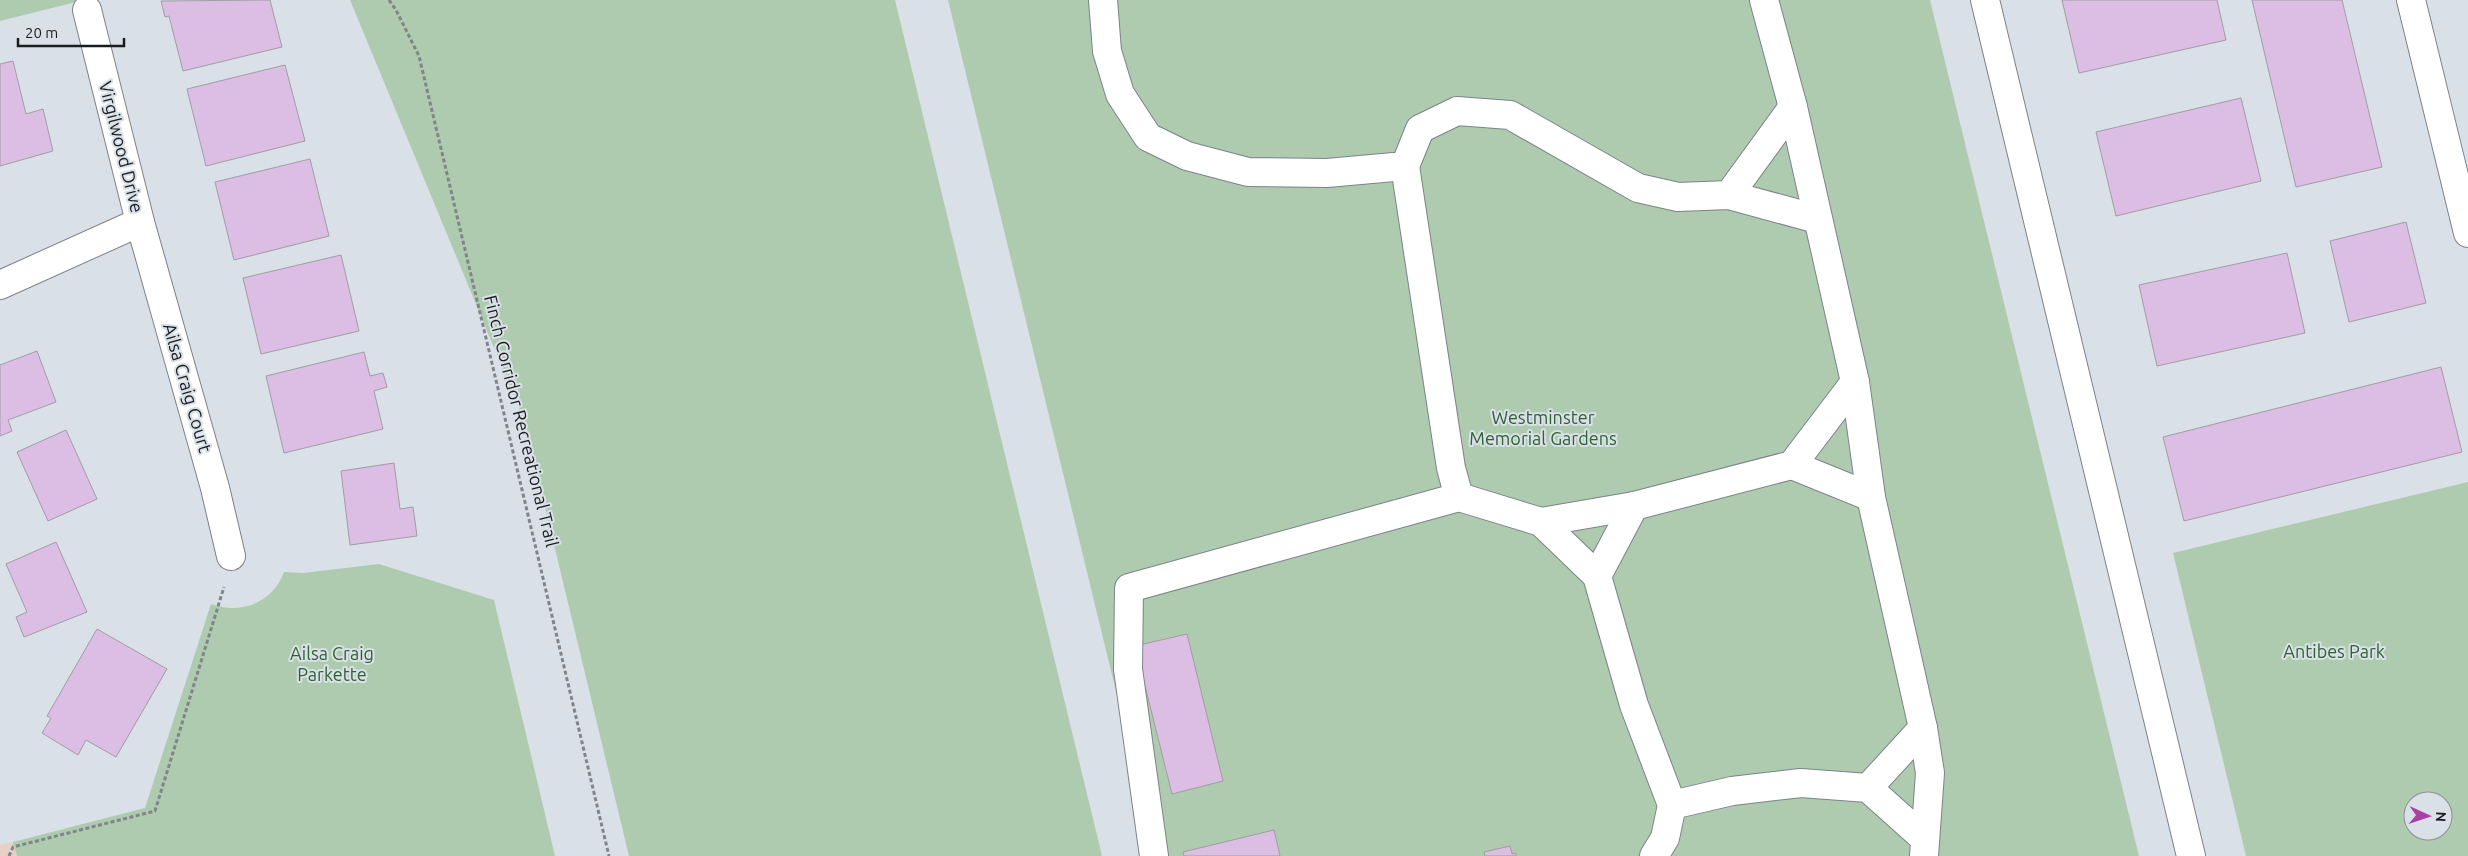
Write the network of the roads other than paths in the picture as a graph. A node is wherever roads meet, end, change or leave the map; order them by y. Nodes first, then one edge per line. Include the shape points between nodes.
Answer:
1 (1103, 0) edge
2 (1764, 0) edge
3 (1985, 0) edge
4 (2411, 0) edge
5 (87, 10) dead end
6 (1793, 107) junction
7 (1405, 166) junction
8 (1729, 195) junction
9 (1816, 219) junction
10 (140, 222) junction
11 (2468, 233) edge
12 (0, 285) edge
13 (1855, 382) junction
14 (1792, 465) junction
15 (1459, 497) junction
16 (1871, 498) junction
17 (1634, 506) junction
18 (1542, 522) junction
19 (231, 556) road end
20 (1597, 576) junction
21 (1923, 728) junction
22 (1868, 788) junction
23 (1672, 805) junction
24 (1924, 847) edge
25 (1154, 856) edge
26 (1654, 856) edge
27 (2191, 856) edge

1 - 7 street via 1107,51 1120,94 1148,137 1187,156 1248,172 1327,173
2 - 6 street
3 - 27 street
4 - 11 street
5 - 10 street, Virgilwood Drive
6 - 8 street
6 - 9 street
7 - 8 street via 1420,129 1457,111 1510,115 1638,188 1678,197
7 - 15 street via 1451,468
8 - 9 street
9 - 13 street
10 - 12 street, Virgilwood Drive
10 - 19 street, Ailsa Craig Court
13 - 14 street
13 - 16 street
14 - 16 street
14 - 17 street
15 - 18 street
15 - 25 street via 1129,588 1128,669
16 - 21 street
17 - 18 street
17 - 20 street
18 - 20 street
20 - 23 street via 1634,706
21 - 22 street
21 - 24 street via 1930,774
22 - 23 street via 1801,783 1732,791
22 - 24 street
23 - 26 street via 1665,838

